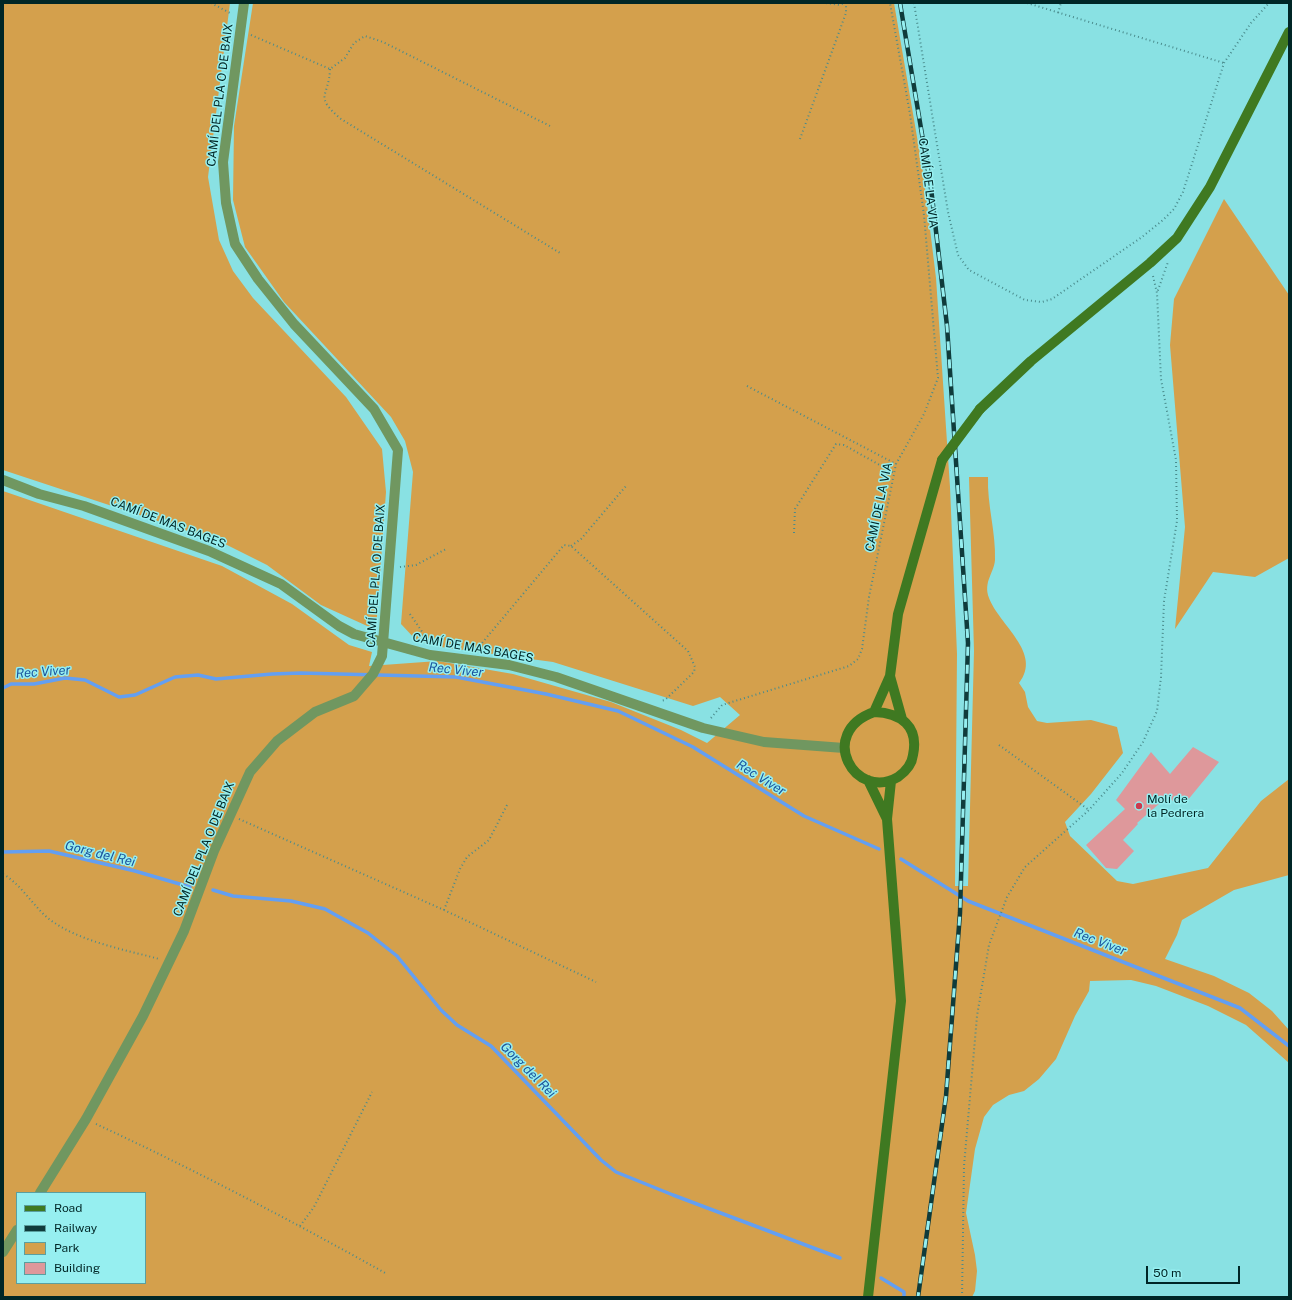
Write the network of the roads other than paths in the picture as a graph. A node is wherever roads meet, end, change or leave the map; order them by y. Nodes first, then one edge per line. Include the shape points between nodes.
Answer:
1 (244, 3) edge
2 (1289, 32) edge
3 (3, 480) edge
4 (384, 643) junction
5 (890, 676) junction
6 (874, 712) junction
7 (902, 719) junction
8 (844, 748) junction
9 (868, 780) junction
10 (891, 780) junction
11 (887, 819) junction
12 (41, 1192) edge
13 (16, 1232) edge
14 (3, 1252) edge
15 (868, 1293) edge

1 - 4 street, CAMÍ DEL PLA O DE BAIX via 223,162 226,203 235,244 258,278 294,324 374,409 398,450
2 - 5 street, bridge via 1210,187 1177,238 1031,361 980,409 942,460 898,614
3 - 4 street, CAMÍ DE MAS BAGES via 209,551 281,584 354,634
4 - 8 street, CAMÍ DE MAS BAGES via 430,655 509,665 556,677 703,728 764,742
4 - 12 street, CAMÍ DEL PLA O DE BAIX via 382,656 373,674 354,696 315,712 277,741 250,772 214,851 184,932 143,1016 86,1119
5 - 6 street
5 - 7 street
6 - 7 street via 889,712
6 - 8 street via 862,716 852,724 846,735
7 - 10 street via 912,731 915,745 912,760 904,773
8 - 9 street via 847,762 856,773
9 - 10 street
9 - 11 street
10 - 11 street
11 - 15 street via 901,1001
13 - 14 street

